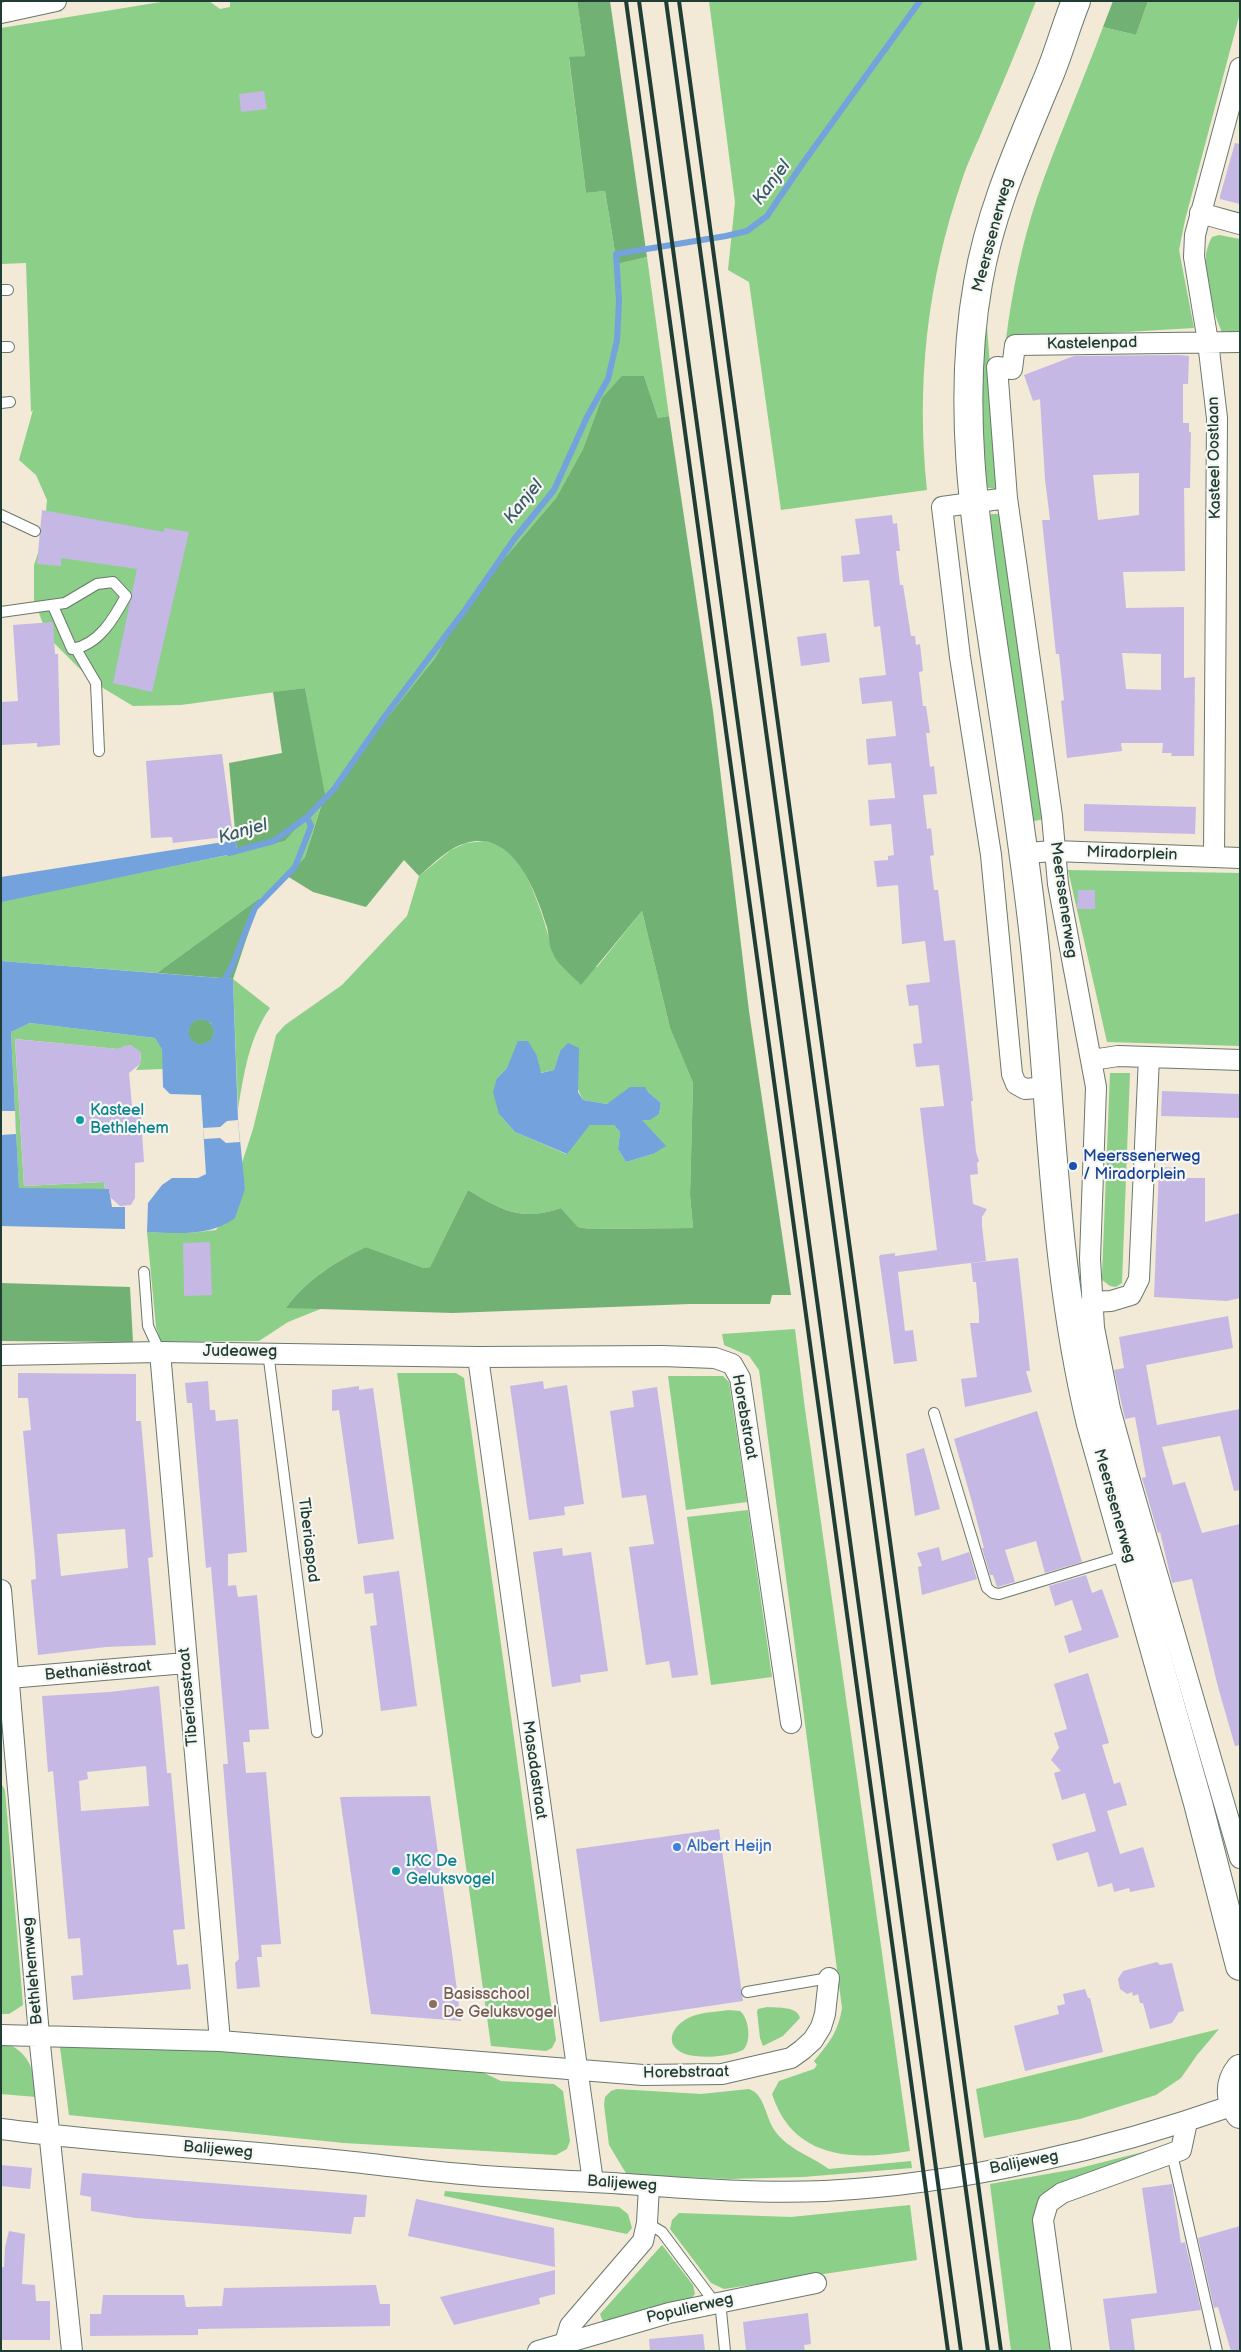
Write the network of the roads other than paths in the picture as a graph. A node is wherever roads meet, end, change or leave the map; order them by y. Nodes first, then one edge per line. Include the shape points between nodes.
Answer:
1 (56, 1) edge
2 (1074, 4) edge
3 (1, 13) edge
4 (1240, 69) edge
5 (1200, 213) junction
6 (1240, 224) edge
7 (1208, 342) junction
8 (1240, 342) edge
9 (997, 367) joint
10 (1007, 498) junction
11 (973, 504) junction
12 (1, 515) edge
13 (35, 532) dead end
14 (53, 606) junction
15 (1, 612) edge
16 (76, 649) junction
17 (99, 751) dead end
18 (1056, 851) junction
19 (1024, 853) junction
20 (1214, 856) junction
21 (1240, 858) edge
22 (1149, 1056) junction
23 (1092, 1060) junction
24 (1240, 1060) edge
25 (1047, 1087) junction
26 (144, 1272) dead end
27 (1092, 1302) junction
28 (160, 1352) junction
29 (268, 1352) junction
30 (1, 1355) edge
31 (478, 1357) junction
32 (934, 1413) dead end
33 (1128, 1554) junction
34 (1, 1592) edge
35 (186, 1663) junction
36 (9, 1678) junction
37 (791, 1724) dead end
38 (318, 1732) dead end
39 (8, 1763) edge
40 (1240, 1858) edge
41 (1234, 1910) edge
42 (1240, 1966) edge
43 (829, 1978) joint
44 (747, 1992) dead end
45 (1, 2035) edge
46 (39, 2036) junction
47 (220, 2042) junction
48 (576, 2068) junction
49 (1240, 2069) edge
50 (1237, 2109) edge
51 (1187, 2122) junction
52 (1, 2129) edge
53 (50, 2136) junction
54 (1172, 2154) junction
55 (593, 2182) junction
56 (649, 2186) junction
57 (647, 2222) junction
58 (816, 2283) dead end
59 (714, 2302) junction
60 (565, 2343) junction
61 (72, 2351) edge
62 (538, 2351) edge
63 (725, 2351) edge
64 (1060, 2351) edge
65 (1216, 2351) edge

1 - 3 street
2 - 11 street, Meerssenerweg via 999,200 978,280 968,388
4 - 5 street, Kasteel Oostlaan
5 - 6 street
5 - 7 street, Kasteel Oostlaan via 1194,257
7 - 8 street
7 - 9 street, Kastelenpad via 1014,345 1012,369
7 - 20 street, Kasteel Oostlaan via 1217,418
9 - 10 street, Meerssenerweg
10 - 11 street
10 - 18 street, Meerssenerweg
11 - 19 street, Meerssenerweg
11 - 25 street via 942,507 960,657 991,855 1012,1074 1016,1084 1025,1089
12 - 13 lane
14 - 15 lane
14 - 16 lane via 72,649
14 - 16 lane via 65,604 97,584 113,582 126,596 113,621 85,647
16 - 17 lane via 96,682
18 - 19 street, Miradorplein
18 - 20 street, Miradorplein
18 - 23 street, Meerssenerweg via 1066,936
19 - 25 street, Meerssenerweg
20 - 21 street, Miradorplein
22 - 23 street
22 - 24 street
22 - 27 street via 1139,1279 1131,1295
23 - 27 street, Meerssenerweg via 1096,1096 1090,1259
25 - 33 street, Meerssenerweg via 1059,1237 1077,1366
26 - 28 lane via 148,1326
27 - 40 street, Meerssenerweg via 1110,1409
28 - 29 street, Judeaweg
28 - 30 street, Judeaweg
28 - 35 street, Tiberiasstraat
29 - 31 street, Judeaweg
29 - 38 lane, Tiberiaspad
31 - 37 street, Horebstraat via 662,1356 715,1358 732,1364 740,1378
31 - 48 street, Masadastraat
32 - 33 lane via 987,1588 999,1594
33 - 41 street, Meerssenerweg
34 - 36 street, Bethlehemweg
35 - 36 street, Bethaniëstraat
35 - 47 street, Tiberiasstraat
36 - 39 street, Bethlehemweg
39 - 46 street, Bethlehemweg
41 - 42 street, Meerssenerweg
43 - 44 lane
43 - 48 street, Horebstraat via 821,2028 813,2040 791,2058 722,2074 643,2075
45 - 46 street
46 - 47 street
46 - 53 street, Bethlehemweg
47 - 48 street
48 - 55 street, Masadastraat
49 - 50 street via 1232,2086
50 - 51 street, Balijeweg
51 - 54 street via 1181,2150
51 - 56 street, Balijeweg via 1067,2155 895,2184 814,2191 728,2191
52 - 53 street, Balijeweg
53 - 55 street, Balijeweg via 342,2160 462,2174
53 - 61 street, Bethlehemweg
54 - 64 street via 1062,2193 1048,2203 1043,2220
54 - 65 lane
55 - 56 street, Balijeweg
56 - 57 street
57 - 59 lane via 662,2232
57 - 60 street via 643,2241 570,2326
58 - 59 street, Populierweg
59 - 60 street, Populierweg
59 - 63 lane via 721,2311
60 - 62 street, Populierweg

